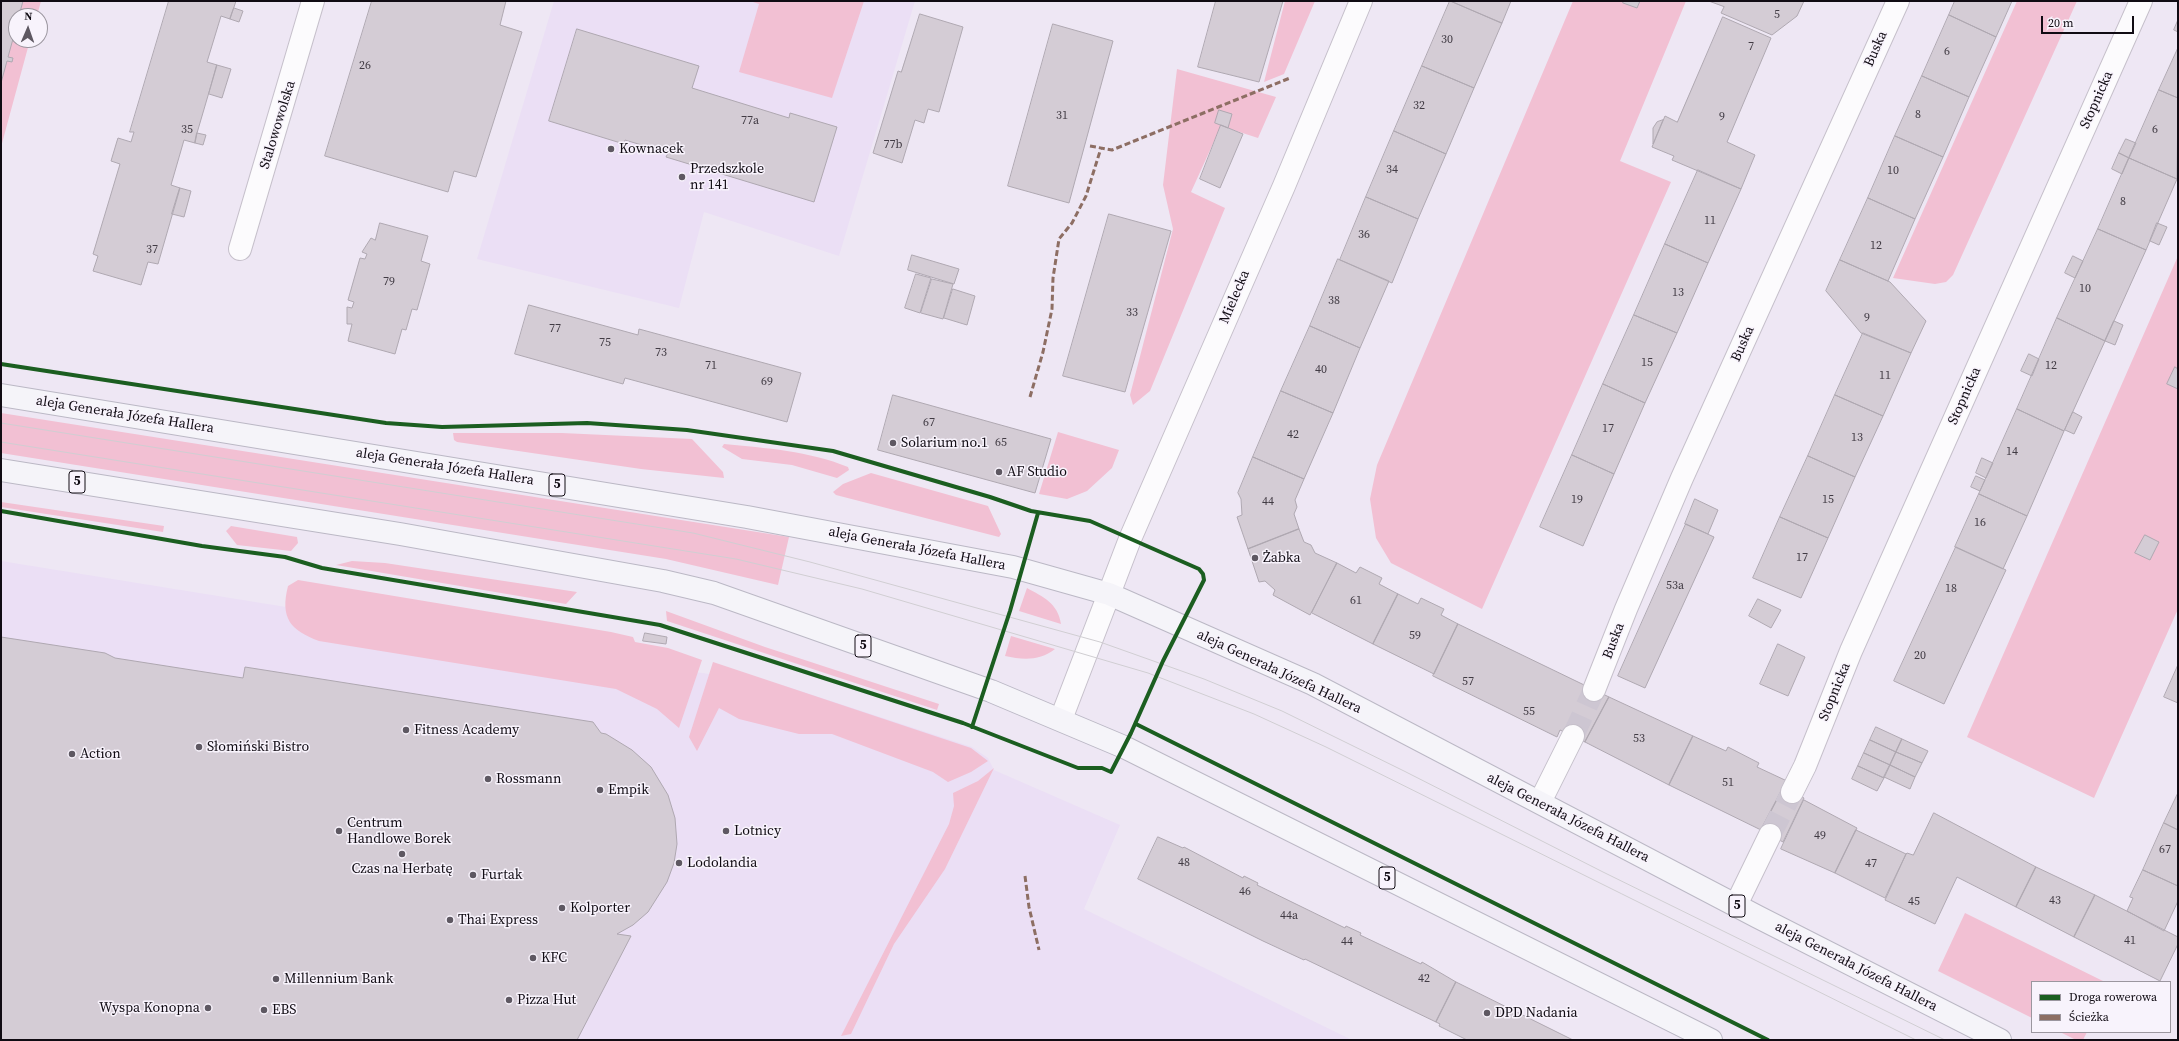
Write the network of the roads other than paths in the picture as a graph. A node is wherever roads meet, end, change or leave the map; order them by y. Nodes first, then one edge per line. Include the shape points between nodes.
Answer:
1 (313, 1) edge
2 (1361, 1) edge
3 (1898, 1) edge
4 (2142, 1) edge
5 (240, 249) dead end
6 (1, 395) edge
7 (1, 470) edge
8 (1109, 594) junction
9 (1594, 690) tunnel mouth
10 (1061, 719) junction
11 (1573, 736) tunnel mouth
12 (1792, 792) tunnel mouth
13 (1540, 802) junction
14 (1770, 835) tunnel mouth
15 (1736, 905) junction
16 (1711, 1040) edge
17 (2000, 1040) edge

1 - 5 street, Stalowowolska
2 - 8 street, Mielecka via 1284,186 1130,539
3 - 9 street, Buska via 1682,478
4 - 12 street, Stopnicka via 1851,651 1808,759
6 - 8 main road, aleja Generała Józefa Hallera / 5 via 747,517 1013,567
7 - 10 main road, 5 via 389,532 663,581 714,593 991,691
8 - 10 street, Mielecka
8 - 13 main road, aleja Generała Józefa Hallera / 5 via 1313,684
10 - 16 main road, 5 via 1135,752
11 - 13 street
13 - 15 main road, aleja Generała Józefa Hallera / 5
14 - 15 street
15 - 17 main road, aleja Generała Józefa Hallera / 5

